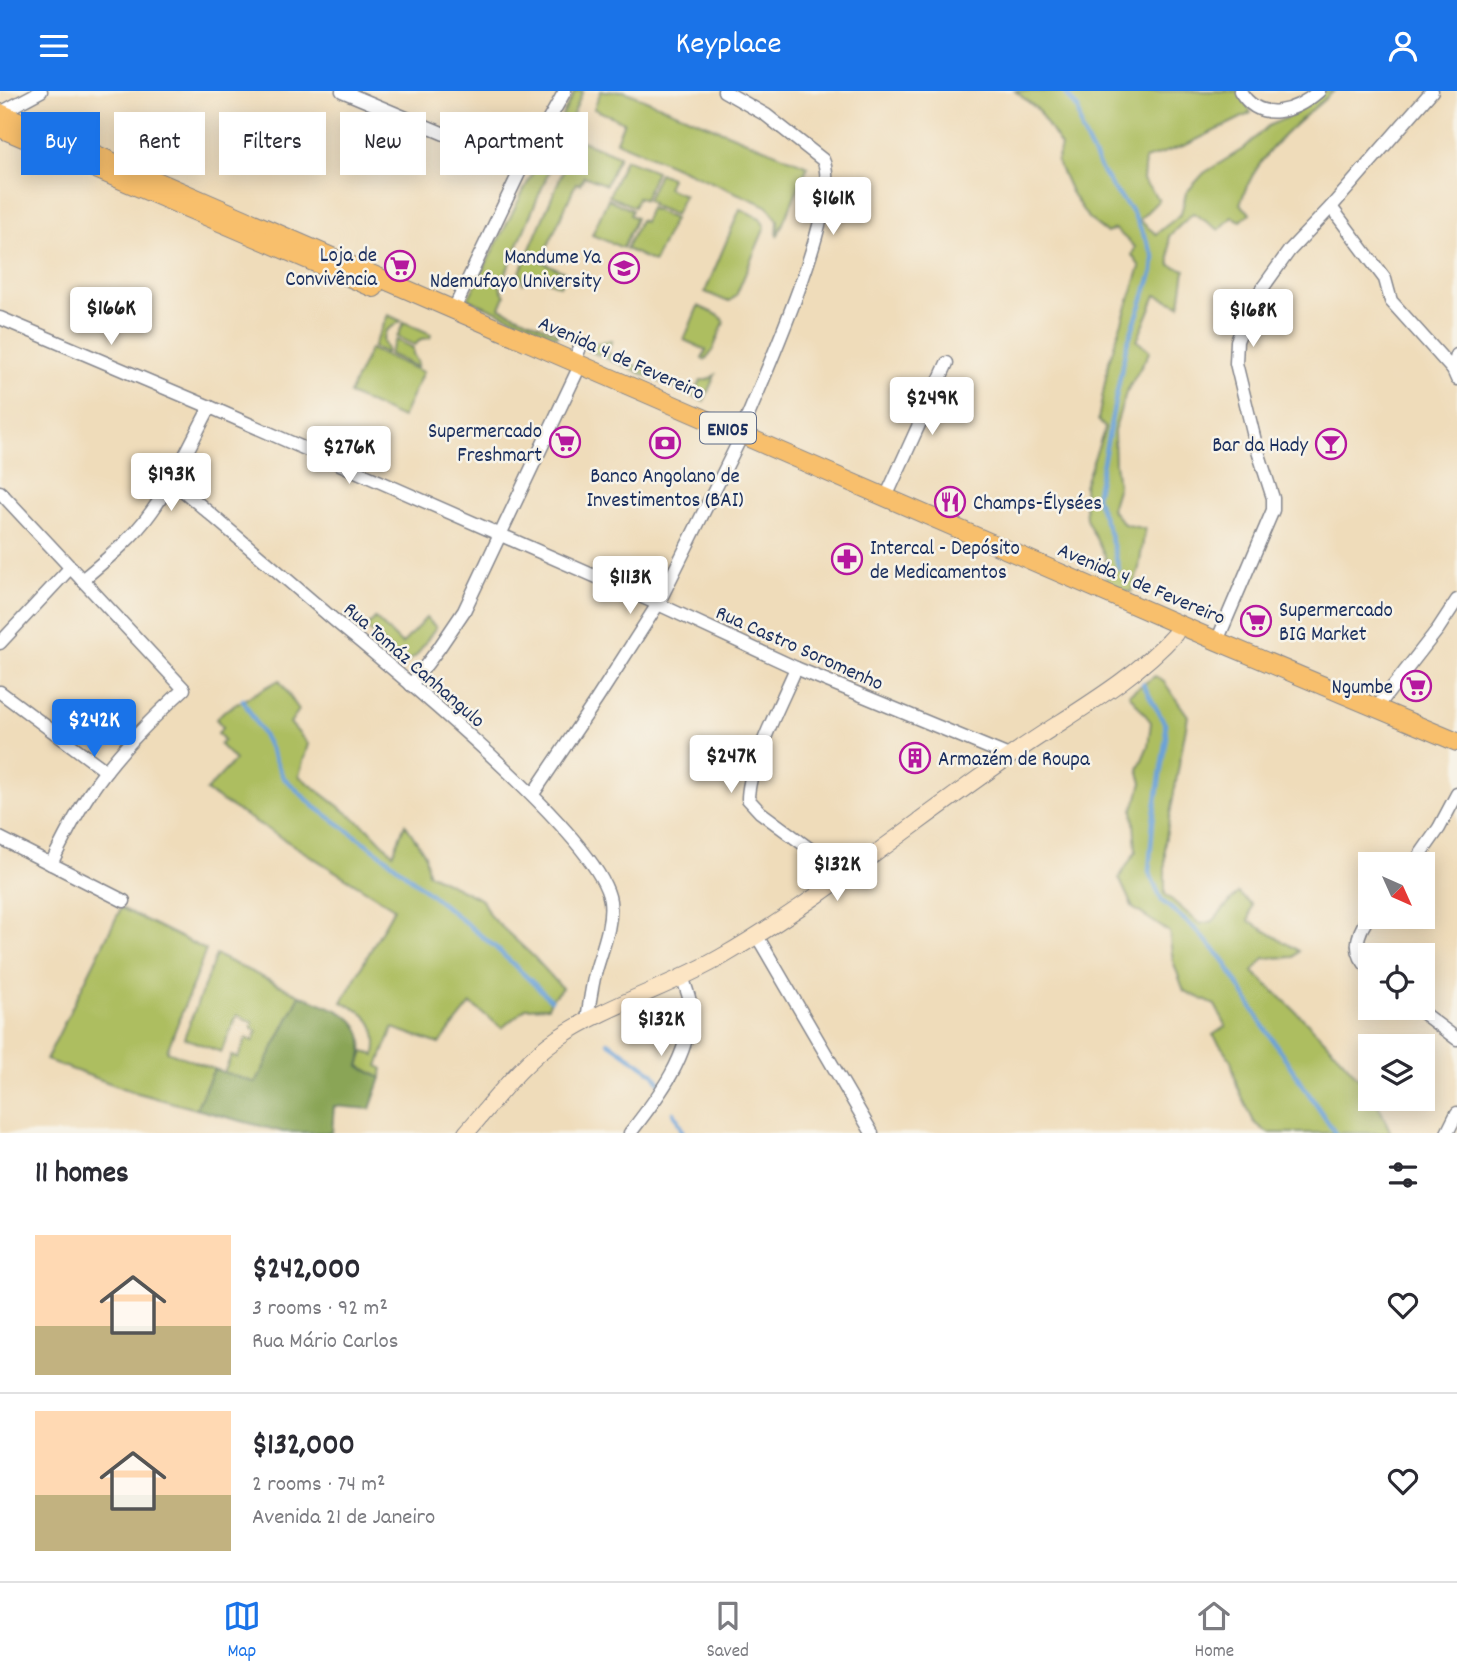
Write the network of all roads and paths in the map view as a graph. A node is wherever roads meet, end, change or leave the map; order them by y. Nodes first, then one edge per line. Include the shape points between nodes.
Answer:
1 (41, 91) edge
2 (342, 91) edge
3 (565, 91) edge
4 (724, 91) edge
5 (1240, 91) edge
6 (1319, 91) edge
7 (1432, 91) edge
8 (553, 112) edge
9 (0, 113) edge
10 (0, 128) edge
11 (440, 132) edge
12 (518, 175) edge
13 (1331, 207) junction
14 (454, 309) junction
15 (0, 318) edge
16 (1457, 355) edge
17 (577, 361) junction
18 (947, 363) dead end
19 (1455, 374) edge
20 (210, 407) junction
21 (739, 438) junction
22 (172, 481) junction
23 (0, 492) edge
24 (887, 497) junction
25 (502, 536) junction
26 (71, 567) junction
27 (82, 580) junction
28 (1457, 600) edge
29 (658, 604) junction
30 (1175, 633) junction
31 (1217, 641) junction
32 (0, 643) edge
33 (796, 668) junction
34 (411, 685) junction
35 (0, 692) edge
36 (1377, 707) junction
37 (1457, 742) edge
38 (1457, 754) edge
39 (1009, 756) junction
40 (106, 771) junction
41 (533, 794) junction
42 (1457, 794) edge
43 (0, 838) edge
44 (1422, 852) edge
45 (51, 864) junction
46 (845, 875) junction
47 (124, 901) dead end
48 (1361, 929) edge
49 (757, 936) junction
50 (1358, 953) edge
51 (683, 978) junction
52 (587, 1020) junction
53 (1432, 1020) edge
54 (1457, 1039) edge
55 (1457, 1113) edge
56 (466, 1133) edge
57 (630, 1133) edge
58 (872, 1133) edge
59 (1447, 1133) edge

1 - 9 street
2 - 11 street
3 - 8 street
4 - 21 street via 766,115 823,160 826,169 824,208 813,249
5 - 6 street via 1254,107 1274,113 1297,107
7 - 13 street
9 - 14 main road, Avenida 4 de Fevereiro / EN105
10 - 17 main road, Avenida 4 de Fevereiro / EN105
12 - 14 street
13 - 19 street via 1385,279 1391,301
13 - 31 street via 1289,251 1254,300 1237,341 1236,363 1273,510
14 - 17 main road, Avenida 4 de Fevereiro / EN105
15 - 20 street, Rua Castro Soromenho
16 - 19 street
17 - 21 main road, Avenida 4 de Fevereiro / EN105
17 - 25 street
18 - 24 street
20 - 22 street
20 - 25 street, Rua Castro Soromenho
21 - 24 main road, Avenida 4 de Fevereiro / EN105
21 - 29 street
21 - 30 main road, Avenida 4 de Fevereiro / EN105
22 - 27 street via 124,543
22 - 34 street, Rua Tomáz Canhangulo
23 - 26 street
24 - 31 main road, Avenida 4 de Fevereiro / EN105
25 - 29 street, Rua Castro Soromenho
25 - 34 street via 464,611
26 - 27 street
26 - 32 street
27 - 40 street via 184,689
28 - 36 street
29 - 33 street, Rua Castro Soromenho
29 - 41 street
30 - 38 main road, Avenida 4 de Fevereiro / EN105
30 - 39 main road via 1155,656
31 - 36 main road, Avenida 4 de Fevereiro / EN105
33 - 39 street, Rua Castro Soromenho
33 - 46 street via 760,753 748,799
34 - 41 street, Rua Tomáz Canhangulo
35 - 40 street
36 - 37 main road, Avenida 4 de Fevereiro / EN105
39 - 46 main road
40 - 45 street
41 - 52 street, Rua Tomáz Canhangulo via 588,858 610,900 610,919
42 - 44 street
43 - 45 street
45 - 47 street
46 - 49 main road
48 - 50 street via 1356,942
49 - 51 main road
49 - 58 street
51 - 52 main road
51 - 57 street via 691,1007 681,1055 667,1084
52 - 56 main road via 530,1061
53 - 54 street
55 - 59 street

